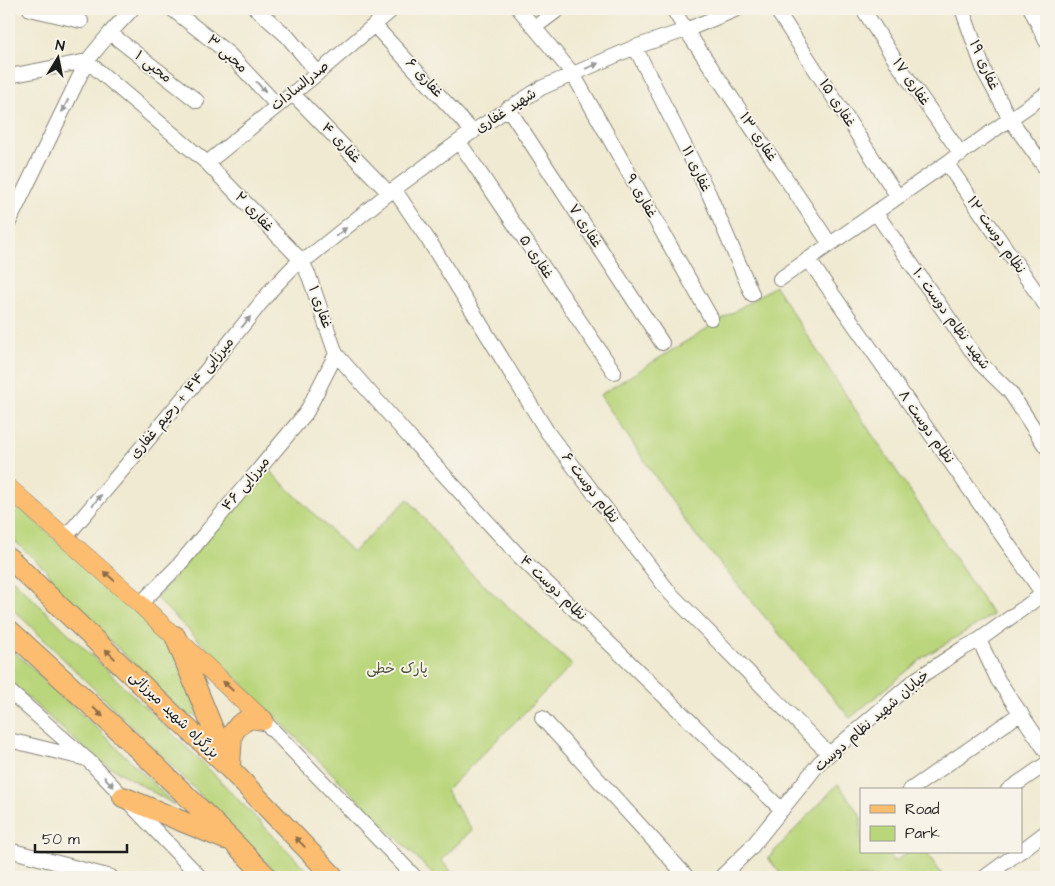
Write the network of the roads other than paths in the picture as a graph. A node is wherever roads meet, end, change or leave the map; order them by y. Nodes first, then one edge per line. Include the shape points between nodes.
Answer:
1 (30, 9) edge
2 (132, 9) edge
3 (172, 9) edge
4 (256, 9) edge
5 (393, 9) edge
6 (519, 9) edge
7 (559, 9) edge
8 (673, 9) edge
9 (737, 9) edge
10 (776, 9) edge
11 (863, 9) edge
12 (962, 9) edge
13 (1031, 9) edge
14 (80, 21) dead end
15 (374, 25) junction
16 (535, 28) junction
17 (686, 30) junction
18 (110, 33) junction
19 (1046, 41) edge
20 (635, 47) junction
21 (87, 61) junction
22 (318, 73) junction
23 (573, 74) junction
24 (9, 76) edge
25 (292, 93) junction
26 (1046, 94) edge
27 (197, 101) dead end
28 (277, 105) junction
29 (508, 108) junction
30 (1010, 119) junction
31 (473, 132) junction
32 (459, 142) junction
33 (961, 154) junction
34 (207, 163) junction
35 (946, 164) junction
36 (1046, 169) edge
37 (392, 191) junction
38 (898, 197) junction
39 (876, 213) junction
40 (9, 222) edge
41 (830, 244) junction
42 (302, 260) junction
43 (808, 260) junction
44 (780, 279) dead end
45 (752, 294) dead end
46 (1046, 306) edge
47 (711, 318) dead end
48 (662, 343) dead end
49 (336, 354) junction
50 (614, 372) dead end
51 (1046, 447) edge
52 (9, 488) edge
53 (66, 538) junction
54 (9, 558) edge
55 (1045, 593) edge
56 (140, 604) junction
57 (9, 630) edge
58 (175, 636) junction
59 (979, 640) junction
60 (9, 691) edge
61 (1021, 713) junction
62 (542, 718) dead end
63 (263, 720) junction
64 (9, 740) edge
65 (1045, 747) edge
66 (829, 754) junction
67 (86, 758) junction
68 (1046, 764) edge
69 (230, 769) junction
70 (913, 788) edge
71 (1011, 788) edge
72 (123, 797) junction
73 (782, 810) junction
74 (1046, 832) edge
75 (235, 844) junction
76 (9, 850) edge
77 (1022, 850) edge
78 (1016, 854) edge
79 (111, 877) edge
80 (200, 877) edge
81 (267, 877) edge
82 (334, 877) edge
83 (415, 877) edge
84 (687, 877) edge
85 (721, 877) edge
86 (985, 877) edge

1 - 14 street
2 - 18 street
3 -> 28 street, محبی ۳ via 229,54
4 - 22 street via 287,36
5 - 15 street, صدرالسادات
6 - 16 street, غفاری ۹
7 - 16 street
8 - 17 street, غفاری ۱۳
9 - 17 street, شهید غفاری
10 - 38 street, غفاری ۱۵
11 - 33 street, غفاری ۱۷
12 - 30 street, غفاری ۱۹ via 985,73
13 - 19 street
15 - 22 street, صدرالسادات
15 - 31 street, غفاری ۶
16 - 23 street, غفاری ۹
17 - 20 street, شهید غفاری
17 - 41 street, غفاری ۱۳
18 - 21 street
18 - 27 street, محبی ۱
23 -> 20 street, شهید غفاری
20 - 45 street, غفاری ۱۱ via 709,194
21 - 24 street
21 - 34 street, غفاری ۲
21 -> 40 street
22 - 25 street, صدرالسادات
23 - 29 street, شهید غفاری
23 - 47 street, غفاری ۹
25 - 28 street, صدرالسادات
25 - 37 street, غفاری ۴
26 - 30 street
28 - 34 street, صدرالسادات
29 - 31 street, شهید غفاری
29 - 48 street, غفاری ۷
30 - 33 street
30 - 36 street, غفاری ۱۹
31 - 32 street, شهید غفاری
32 - 37 street, شهید غفاری
32 - 50 street, غفاری ۵
33 - 35 street
34 - 42 street, غفاری ۲
35 - 38 street
35 - 46 street, نظام دوست ۱۲
42 -> 37 street, شهید غفاری
37 - 66 street, نظام دوست ۶ via 433,247 548,433 670,593
38 - 39 street
39 - 41 street
39 - 51 street, شهید نظام دوست ۱۰ via 980,364 1010,392
41 - 43 street
42 - 49 street, غفاری ۱
53 -> 42 street, میرزایی ۴۴ + رحیم غفاری via 272,289
43 - 44 street
43 - 55 street, نظام دوست ۸
49 - 56 street, میرزایی ۴۶ via 306,413 178,566
49 - 73 street, نظام دوست ۴ via 520,557
52 - 53 main road
56 -> 53 main road
69 -> 54 highway, بزرگراه شهید میرزائی
55 - 59 street, خیابان شهید نظام دوست
56 - 58 main road
57 -> 75 highway
63 -> 58 main road
58 - 69 highway
59 - 61 street via 998,680
59 - 66 street, خیابان شهید نظام دوست via 915,680
60 - 67 street
61 - 65 street
61 - 70 street
62 - 84 street
63 - 69 highway via 250,718 232,734
63 - 83 street
64 - 67 street
66 - 73 street, خیابان شهید نظام دوست
67 -> 72 street
68 - 71 street
82 -> 69 highway, بزرگراه شهید میرزائی
72 - 75 highway
72 - 80 street
73 - 85 street, خیابان شهید نظام دوست via 750,849
74 - 77 street
75 - 81 highway
76 - 79 street
78 - 86 street

